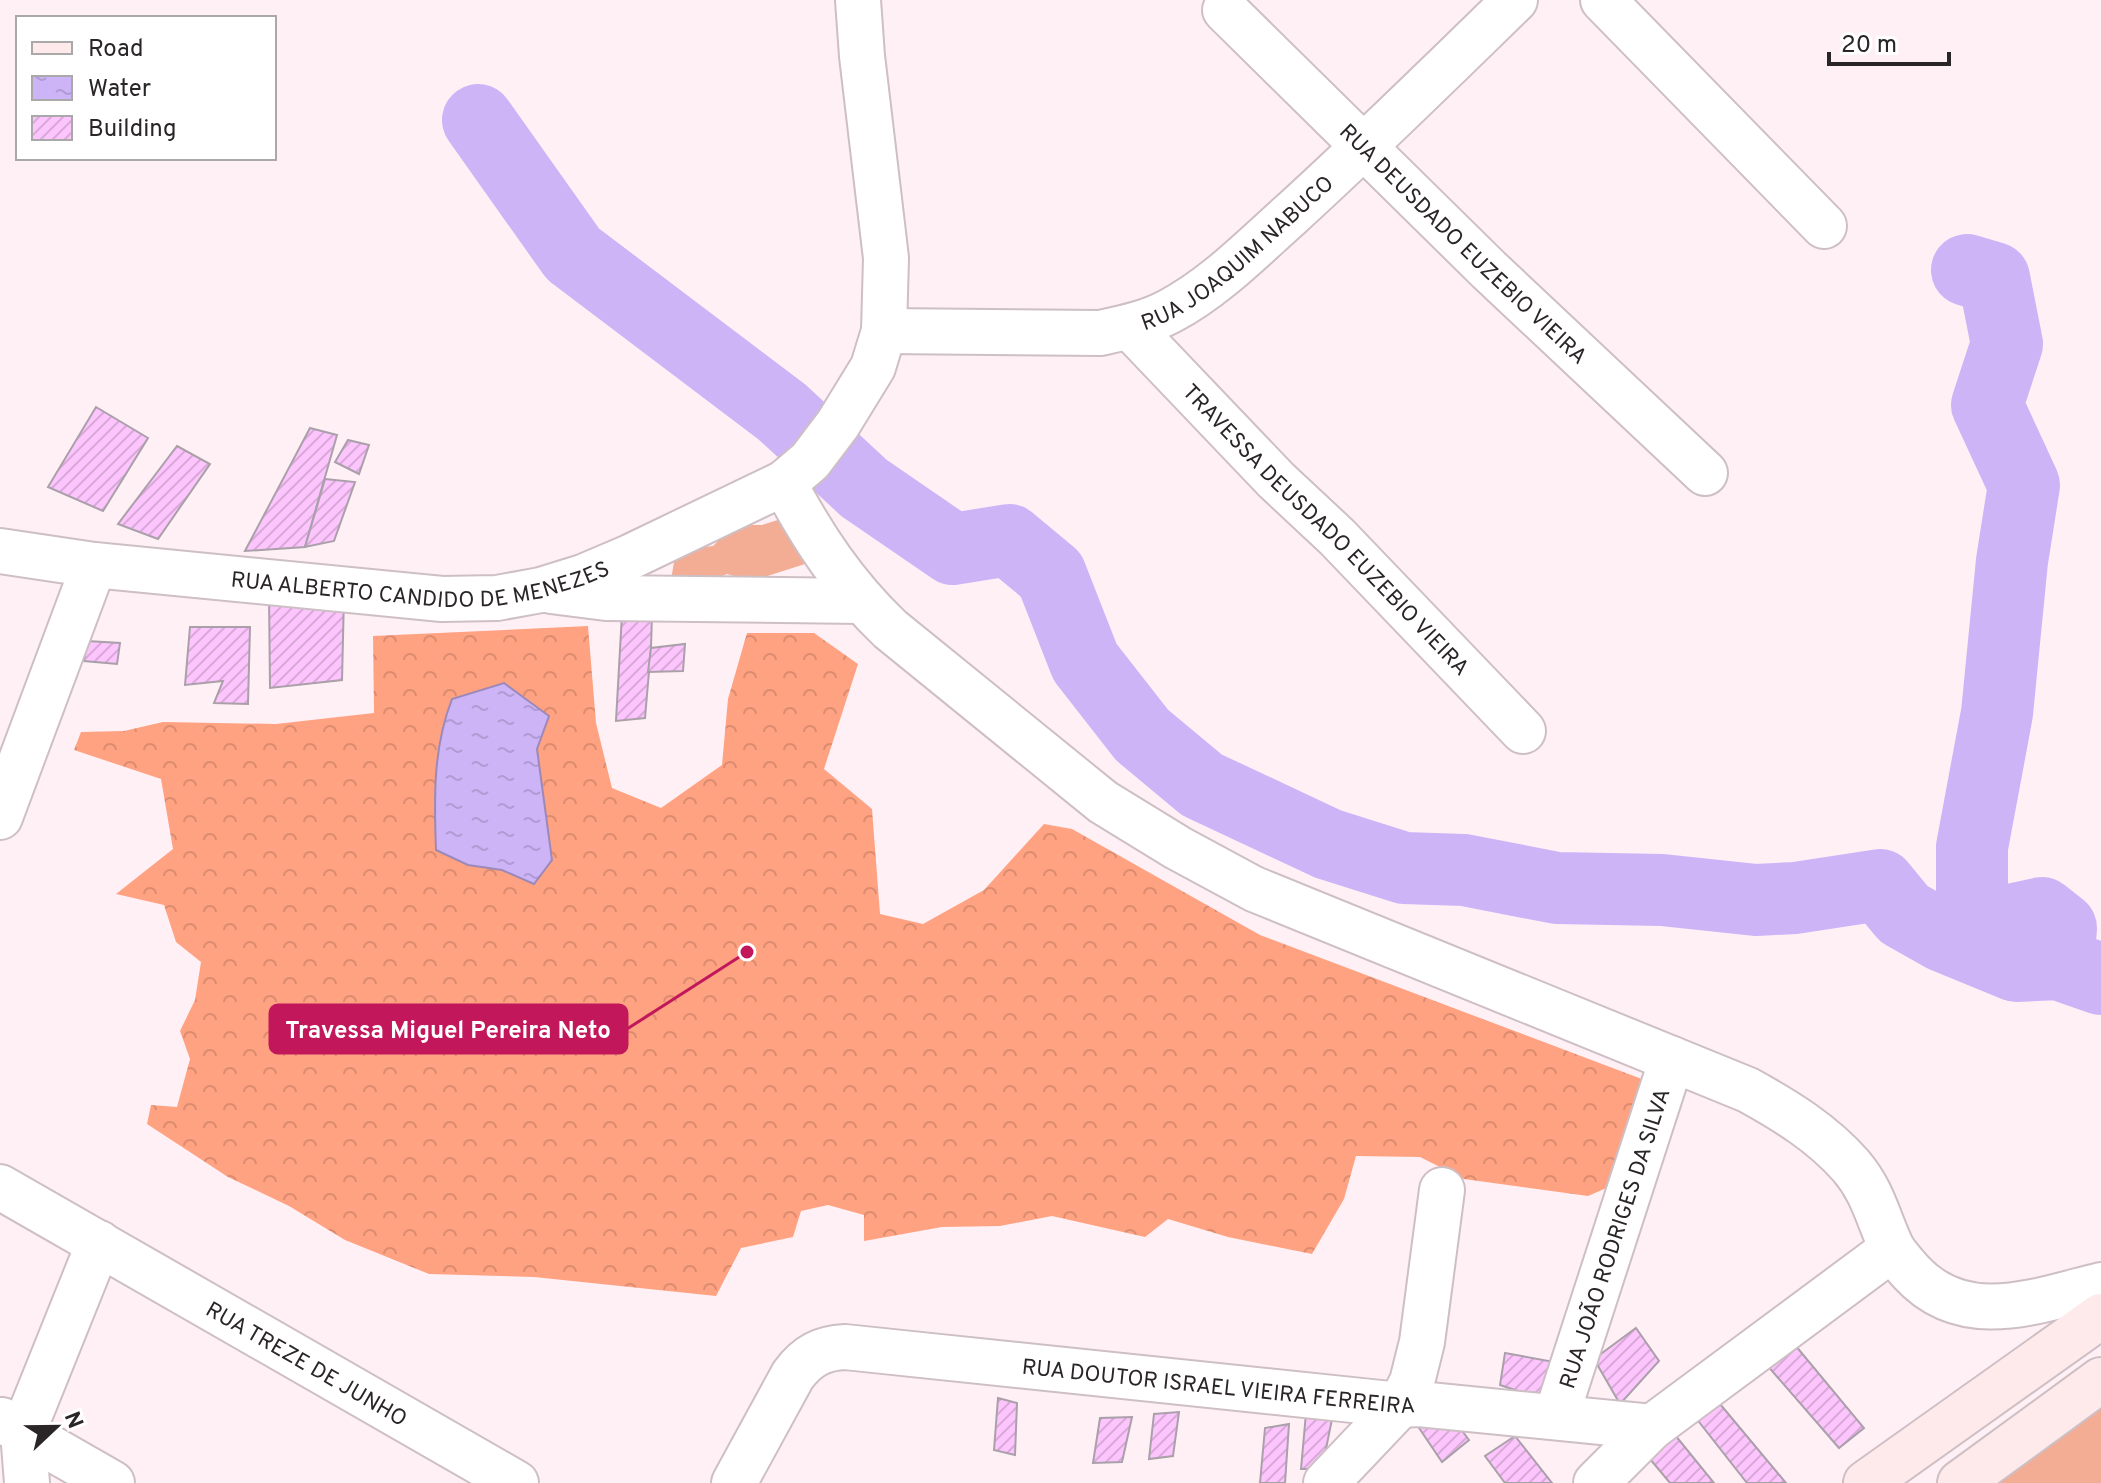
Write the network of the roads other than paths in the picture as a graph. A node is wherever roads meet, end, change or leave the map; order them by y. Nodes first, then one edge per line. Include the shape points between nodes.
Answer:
1 (858, 0) edge
2 (1515, 0) edge
3 (1603, 0) edge
4 (1225, 10) dead end
5 (1365, 147) junction
6 (1824, 226) dead end
7 (1130, 327) junction
8 (879, 349) junction
9 (797, 472) junction
10 (1705, 473) dead end
11 (1, 549) edge
12 (94, 565) junction
13 (541, 590) junction
14 (861, 601) junction
15 (1523, 731) dead end
16 (0, 817) edge
17 (1672, 1059) junction
18 (0, 1187) edge
19 (1442, 1190) dead end
20 (99, 1243) junction
21 (1892, 1249) junction
22 (2101, 1285) edge
23 (2101, 1316) edge
24 (2101, 1380) edge
25 (1400, 1405) junction
26 (1556, 1417) junction
27 (11, 1425) edge
28 (1652, 1427) junction
29 (27, 1483) edge
30 (112, 1483) edge
31 (516, 1483) edge
32 (734, 1483) edge
33 (1326, 1483) edge
34 (1596, 1483) edge
35 (1866, 1483) edge
36 (1960, 1483) edge

1 - 8 street via 886,258
2 - 5 street, RUA JOAQUIM NABUCO
3 - 6 street
4 - 5 street, RUA DEUSDADO EUZEBIO VIEIRA
5 - 7 street, RUA JOAQUIM NABUCO via 1205,288 1170,312
5 - 10 street, RUA DEUSDADO EUZEBIO VIEIRA
7 - 8 street, RUA JOAQUIM NABUCO
7 - 15 street, TRAVESSA DEUSDADO EUZEBIO VIEIRA
8 - 9 street via 838,424
9 - 13 street, RUA ALBERTO CANDIDO DE MENEZES via 630,557
9 - 14 street via 821,547
11 - 12 street, RUA ALBERTO CANDIDO DE MENEZES
12 - 13 street, RUA ALBERTO CANDIDO DE MENEZES via 442,599
12 - 16 street
13 - 14 street via 606,598
14 - 17 street via 1103,802 1178,848 1254,889
17 - 21 street via 1748,1090 1792,1114 1828,1144 1868,1191
17 - 26 street, RUA JOÃO RODRIGES DA SILVA
18 - 20 street, RUA TREZE DE JUNHO
19 - 25 street via 1422,1342
20 - 27 street
20 - 31 street, RUA TREZE DE JUNHO
21 - 22 street via 1920,1282 1966,1306 1994,1308
21 - 28 street
23 - 35 main road
24 - 36 main road
25 - 26 street, RUA DOUTOR ISRAEL VIEIRA FERREIRA
25 - 32 street, RUA DOUTOR ISRAEL VIEIRA FERREIRA via 829,1348 815,1353 793,1375
25 - 33 street
26 - 28 street, RUA DOUTOR ISRAEL VIEIRA FERREIRA
27 - 29 street
27 - 30 street
28 - 34 street

